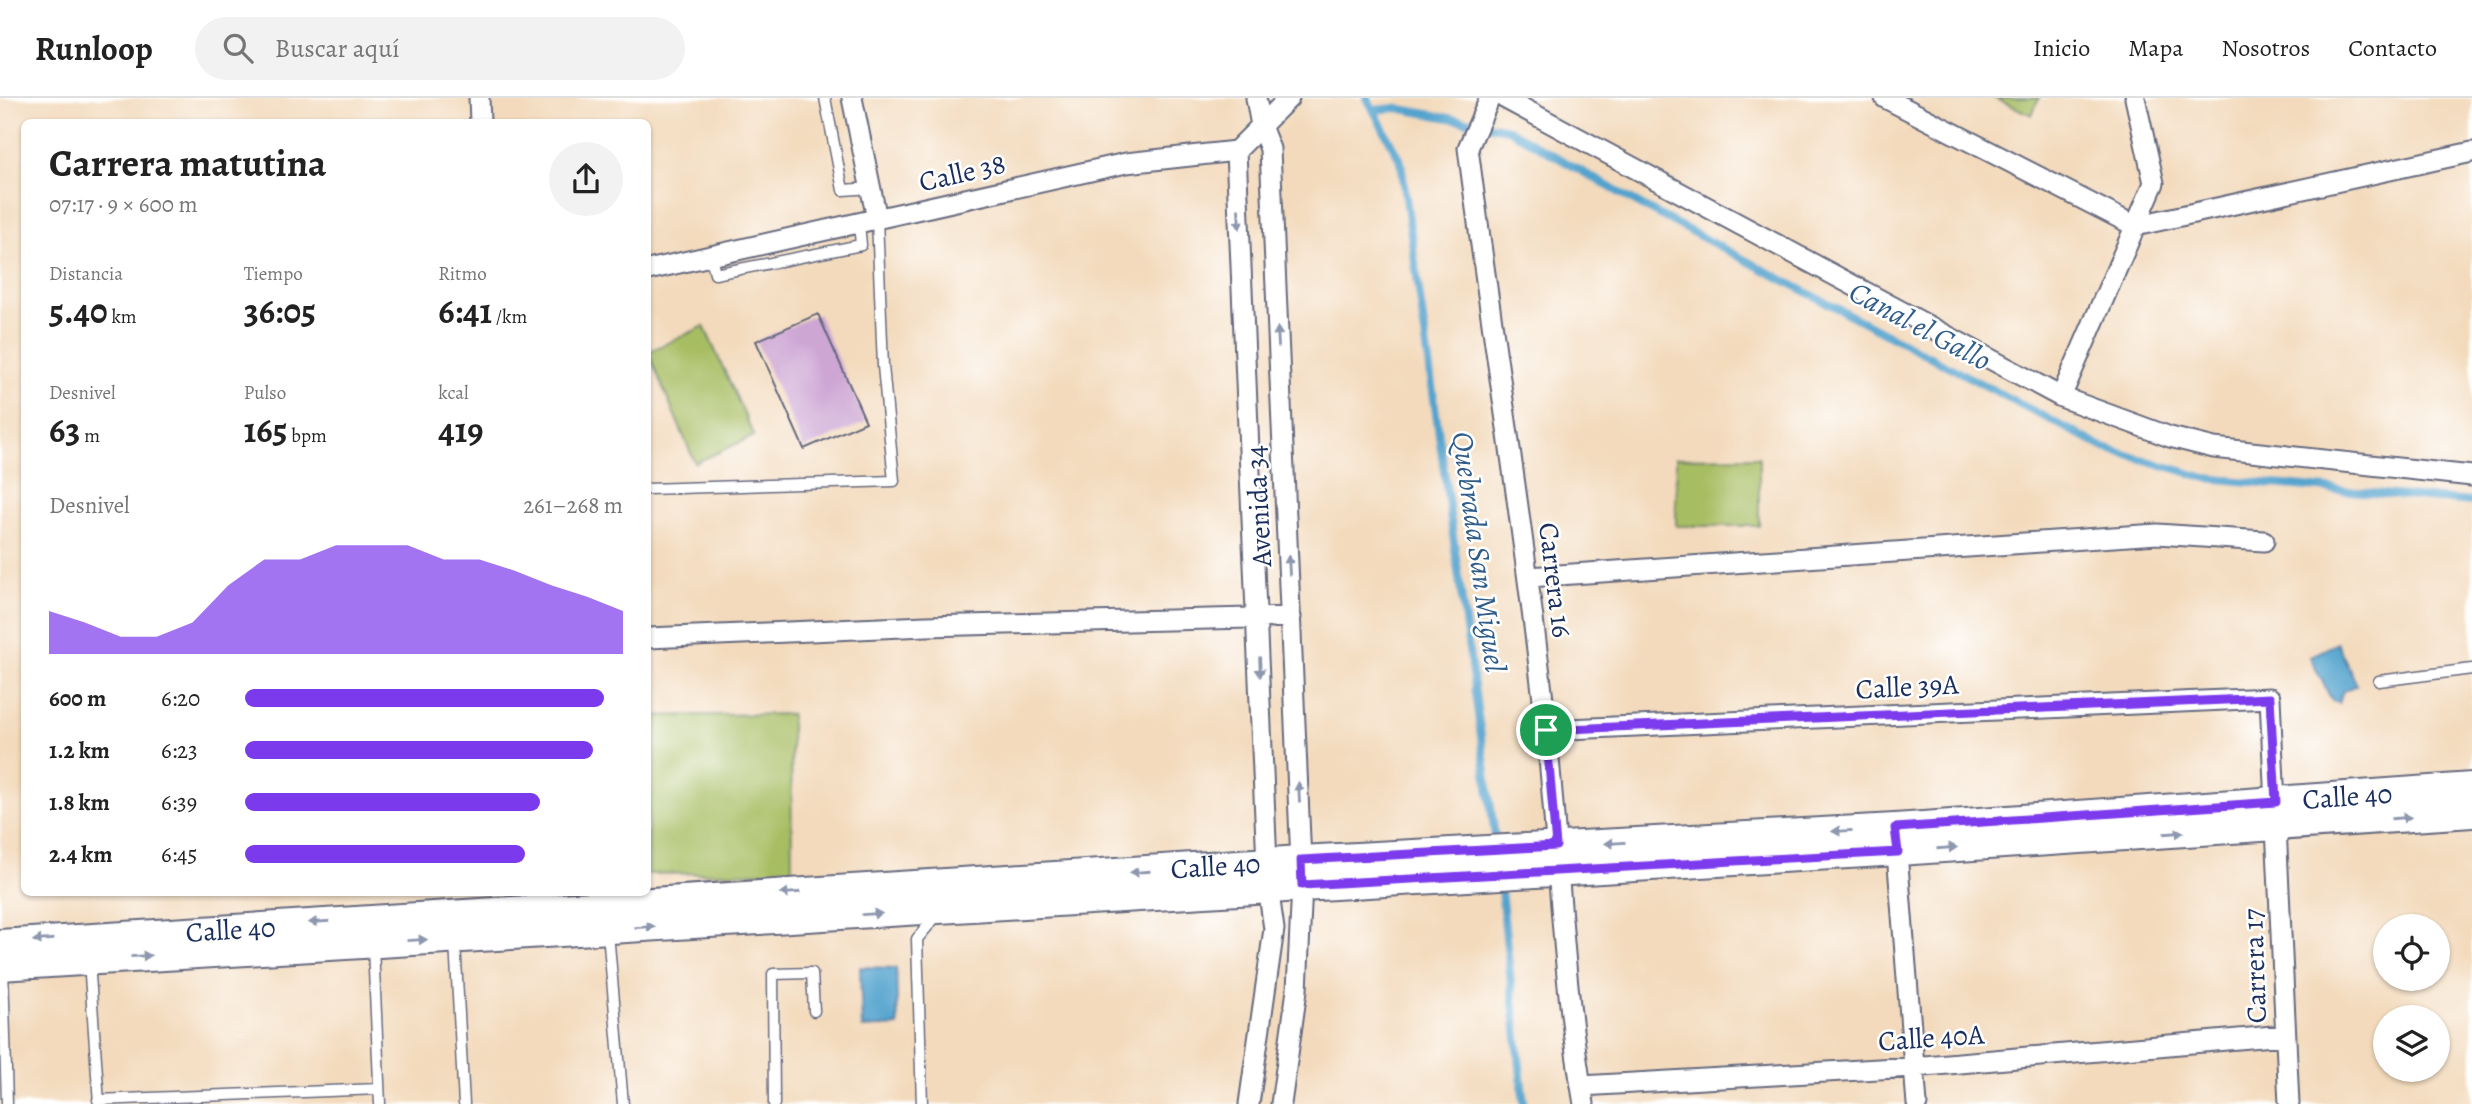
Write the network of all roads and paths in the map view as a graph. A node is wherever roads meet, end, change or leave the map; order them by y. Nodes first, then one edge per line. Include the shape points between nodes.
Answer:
1 (479, 98) edge
2 (825, 98) edge
3 (852, 98) edge
4 (1256, 98) edge
5 (1504, 98) edge
6 (1885, 98) edge
7 (2135, 98) edge
8 (1282, 104) edge
9 (1487, 105) edge
10 (480, 119) edge
11 (1261, 126) junction
12 (1236, 151) junction
13 (2472, 152) edge
14 (872, 188) junction
15 (868, 221) junction
16 (2135, 226) junction
17 (651, 269) edge
18 (2061, 397) junction
19 (2472, 476) edge
20 (651, 489) edge
21 (2264, 541) dead end
22 (1529, 577) junction
23 (1258, 616) junction
24 (1291, 617) junction
25 (651, 638) edge
26 (2472, 669) edge
27 (2379, 681) dead end
28 (2270, 698) joint
29 (1546, 730) junction
30 (2472, 787) edge
31 (2472, 813) edge
32 (2276, 814) junction
33 (1896, 840) junction
34 (1546, 859) junction
35 (1302, 873) junction
36 (1268, 876) junction
37 (941, 897) junction
38 (723, 910) junction
39 (454, 926) junction
40 (608, 929) junction
41 (371, 931) junction
42 (1, 955) edge
43 (89, 959) junction
44 (814, 1011) dead end
45 (2284, 1035) junction
46 (1913, 1067) junction
47 (379, 1089) junction
48 (1583, 1095) edge
49 (99, 1102) edge
50 (8, 1104) edge
51 (380, 1104) edge
52 (464, 1104) edge
53 (623, 1104) edge
54 (774, 1104) edge
55 (922, 1104) edge
56 (1249, 1104) edge
57 (1281, 1104) edge
58 (1917, 1104) edge
59 (2289, 1104) edge

1 - 10 street
2 - 14 lane via 843,190
3 - 14 street
4 - 11 street, Avenida 34
5 - 18 street
6 - 16 street
7 - 16 street via 2154,183
8 - 11 street
9 - 22 street, Carrera 16 via 1468,148
11 - 12 street
24 -> 11 street, Avenida 34 via 1270,149
12 - 15 street, Calle 38 via 1126,163
12 -> 23 street, Avenida 34
13 - 16 street
14 - 15 street
15 - 17 street, Calle 38
15 - 20 lane via 894,481
16 - 18 street
18 - 19 street via 2169,437 2214,448
21 - 22 street via 2157,534
22 - 29 street, Carrera 16
23 - 24 street
23 - 25 street
23 -> 36 street, Avenida 34
35 -> 24 street, Avenida 34
26 - 27 lane
28 - 29 street, Calle 39A
28 - 32 street, Carrera 17
29 - 34 street, Carrera 16
30 - 32 main road, Calle 40
32 -> 31 main road, Calle 40
32 - 33 main road, Calle 40
32 - 45 street, Carrera 17
33 - 34 main road, Calle 40
33 - 46 street
34 - 35 main road, Calle 40
34 - 48 street, Carrera 16
35 - 36 main road, Calle 40
35 - 57 street, Avenida 34 via 1297,990
36 - 37 main road, Calle 40
36 - 56 street, Avenida 34 via 1275,929
37 - 38 main road, Calle 40
37 - 55 lane via 917,939
38 - 39 main road, Calle 40
40 -> 38 main road, Calle 40
39 - 40 main road, Calle 40
39 - 41 main road, Calle 40
39 - 52 lane
40 - 53 lane
41 -> 42 main road, Calle 40
43 -> 41 main road, Calle 40
41 - 47 lane
42 - 43 main road, Calle 40
42 - 50 lane
43 - 49 lane
44 - 54 lane via 812,973 773,974
45 - 46 street, Calle 40A
45 - 59 street, Carrera 17
46 - 48 street, Calle 40A
46 - 58 street
47 - 49 lane
47 - 51 lane

